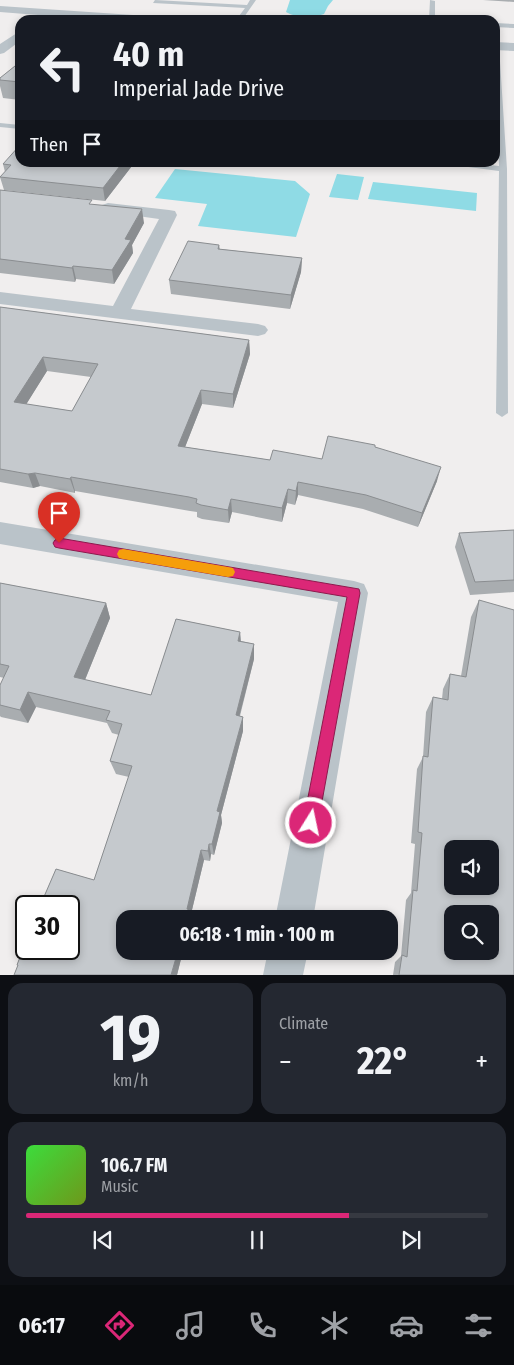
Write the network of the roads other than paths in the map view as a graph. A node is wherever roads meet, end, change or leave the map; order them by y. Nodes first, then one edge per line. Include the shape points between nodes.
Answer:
1 (37, 0) edge
2 (66, 0) edge
3 (253, 0) edge
4 (432, 1) dead end
5 (155, 2) dead end
6 (248, 7) junction
7 (0, 9) edge
8 (22, 11) junction
9 (17, 15) edge
10 (40, 15) edge
11 (46, 15) edge
12 (242, 15) edge
13 (432, 15) edge
14 (15, 16) edge
15 (5, 24) dead end
16 (500, 25) edge
17 (514, 26) edge
18 (15, 39) edge
19 (500, 46) edge
20 (514, 47) edge
21 (0, 50) edge
22 (500, 116) edge
23 (0, 125) edge
24 (15, 126) edge
25 (491, 167) edge
26 (503, 168) junction
27 (89, 206) edge
28 (0, 298) edge
29 (119, 313) junction
30 (258, 330) dead end
31 (502, 413) dead end
32 (0, 533) edge
33 (296, 910) edge
34 (286, 960) edge
35 (283, 975) edge

1 - 8 street
2 - 11 street
3 - 6 lane
4 - 13 lane
5 - 6 lane
6 - 12 lane
7 - 8 street
8 - 9 street
8 - 10 street
14 - 15 street
16 - 17 lane
18 - 21 street
19 - 20 street
22 - 26 lane
23 - 24 lane
25 - 26 lane
26 - 31 lane
27 - 29 street via 169,215
28 - 29 street
29 - 30 street
32 - 33 street via 354,593
34 - 35 street

